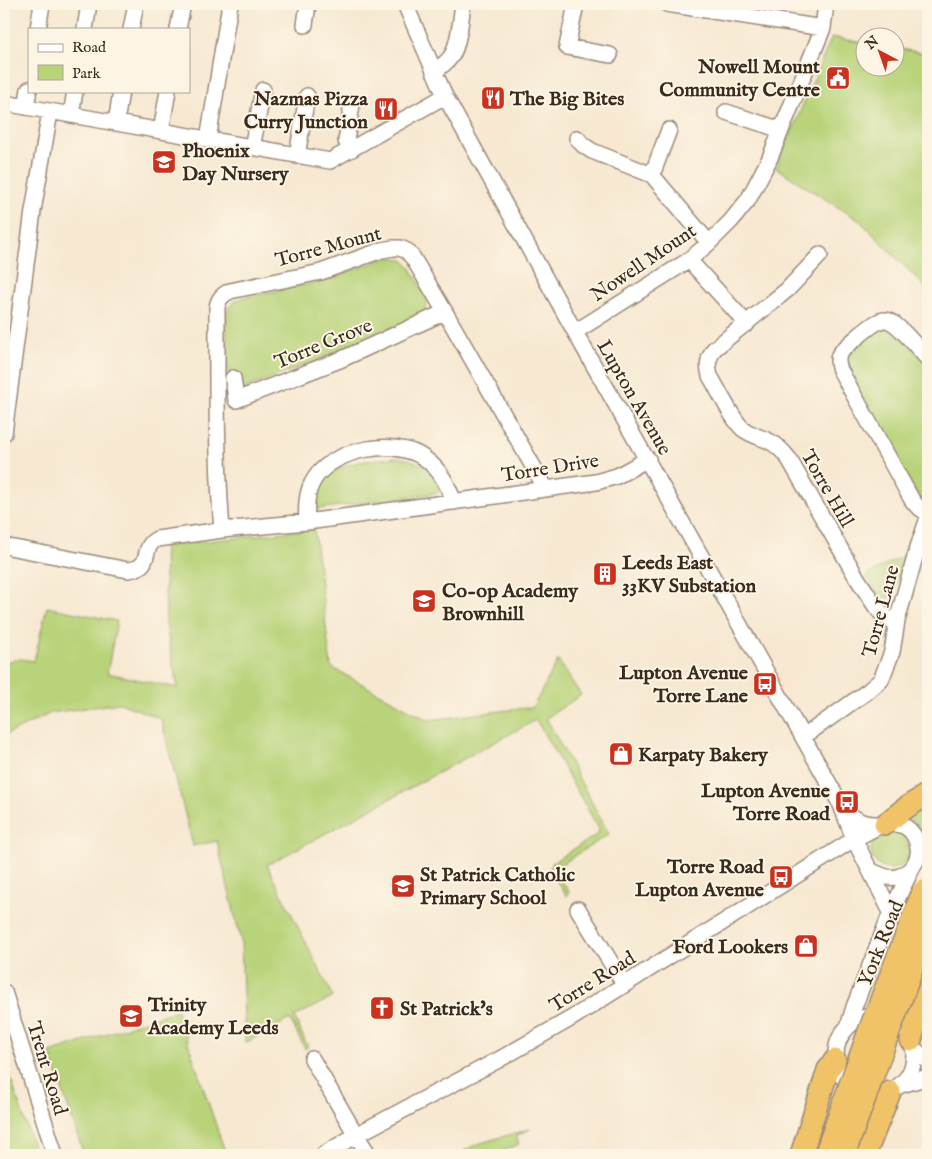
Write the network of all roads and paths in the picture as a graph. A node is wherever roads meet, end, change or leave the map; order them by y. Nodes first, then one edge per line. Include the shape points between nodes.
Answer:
1 (42, 4) edge
2 (90, 4) edge
3 (136, 4) edge
4 (183, 4) edge
5 (230, 4) edge
6 (308, 4) edge
7 (405, 4) edge
8 (463, 4) edge
9 (576, 4) edge
10 (667, 4) edge
11 (826, 4) edge
12 (695, 6) edge
13 (758, 11) edge
14 (305, 24) dead end
15 (38, 28) edge
16 (85, 28) edge
17 (132, 28) edge
18 (178, 28) edge
19 (823, 28) junction
20 (610, 55) dead end
21 (434, 72) junction
22 (263, 90) dead end
23 (28, 92) edge
24 (75, 92) edge
25 (121, 92) edge
26 (168, 92) edge
27 (307, 96) dead end
28 (445, 96) junction
29 (4, 103) edge
30 (352, 104) dead end
31 (26, 107) junction
32 (50, 112) junction
33 (726, 112) dead end
34 (71, 116) junction
35 (116, 123) junction
36 (669, 130) dead end
37 (781, 130) junction
38 (161, 131) junction
39 (577, 138) dead end
40 (208, 140) junction
41 (252, 148) junction
42 (352, 149) junction
43 (298, 156) junction
44 (652, 175) junction
45 (709, 242) junction
46 (820, 254) dead end
47 (690, 260) junction
48 (445, 312) junction
49 (747, 324) junction
50 (575, 332) junction
51 (928, 359) edge
52 (233, 378) dead end
53 (4, 433) edge
54 (648, 460) junction
55 (546, 489) junction
56 (454, 502) junction
57 (928, 514) edge
58 (928, 518) edge
59 (307, 522) junction
60 (222, 530) junction
61 (4, 546) edge
62 (897, 621) junction
63 (803, 737) junction
64 (928, 794) edge
65 (841, 805) junction
66 (881, 825) junction
67 (854, 839) junction
68 (868, 865) junction
69 (922, 878) edge
70 (578, 909) dead end
71 (891, 912) junction
72 (928, 926) edge
73 (624, 984) junction
74 (928, 984) edge
75 (4, 992) edge
76 (859, 995) junction
77 (873, 1016) junction
78 (848, 1027) junction
79 (912, 1044) junction
80 (312, 1059) dead end
81 (835, 1060) junction
82 (928, 1061) edge
83 (928, 1077) edge
84 (895, 1089) junction
85 (356, 1135) junction
86 (55, 1155) edge
87 (323, 1155) edge
88 (369, 1155) edge
89 (801, 1155) edge
90 (825, 1155) edge
91 (844, 1155) edge
92 (865, 1155) edge

1 - 15 street
2 - 16 street
3 - 17 street
4 - 18 street
5 - 40 street
6 - 14 street
7 - 21 street, Lupton Avenue
8 - 21 street via 452,56
9 - 20 street via 567,47
10 - 12 street
11 - 19 street, Nowell Mount
12 - 13 street
13 - 19 street
19 - 37 street, Nowell Mount
21 - 28 street, Lupton Avenue
22 - 41 street
23 - 31 street
24 - 34 street
25 - 35 street
26 - 38 street
27 - 43 street
28 - 42 street
28 - 50 street, Lupton Avenue
29 - 31 street
30 - 42 street via 346,140
31 - 32 street
32 - 34 street
32 - 53 street via 33,211
33 - 37 street
34 - 35 street
35 - 38 street
36 - 44 street
37 - 45 street, Nowell Mount via 748,200
38 - 40 street
39 - 44 street via 592,151
40 - 41 street
41 - 43 street
42 - 43 street via 330,162
44 - 45 street
45 - 47 street, Nowell Mount
46 - 49 street, Torre Hill via 787,290
47 - 49 street
47 - 50 street, Nowell Mount
48 - 52 street, Torre Grove via 342,359 236,400
48 - 55 street, Torre Mount
48 - 60 street, Torre Mount via 413,258 400,248 382,250 321,272 223,295 217,308
49 - 62 street, Torre Hill via 714,349 708,362 710,376 742,428 775,444 789,459 876,608
50 - 54 street, Lupton Avenue
51 - 57 street via 888,320 876,323 838,356 840,370 912,500
54 - 55 street, Torre Drive via 607,480
54 - 63 street, Lupton Avenue
55 - 56 street, Torre Drive
56 - 59 street, Torre Drive
56 - 59 street via 436,468 414,452 400,448 364,450 337,459 315,477 306,504
58 - 62 street, Torre Lane
59 - 60 street, Torre Drive
60 - 61 street, Torre Drive via 152,541 142,566 128,570
62 - 63 street, Torre Lane via 892,652 881,680
63 - 65 street, Lupton Avenue
64 - 66 highway
65 - 66 street, Lupton Avenue via 862,822
65 - 67 street, Lupton Avenue
66 - 67 street, Torre Road
66 - 68 street via 867,836 865,842
66 - 69 street, Lupton Avenue via 895,823 910,831 917,844 916,859
67 - 68 street, Lupton Avenue
67 - 73 street, Torre Road
68 - 69 street via 880,876 889,878 906,873
68 - 71 street, Lupton Avenue
69 - 71 street, York Road
69 - 90 highway, York Road, bridge
70 - 73 street
71 - 76 street, York Road
72 - 91 highway, York Road, bridge
73 - 85 street, Torre Road via 500,1059
74 - 79 highway
75 - 86 street, Trent Road
76 - 77 street, York Road
76 - 78 street, York Road
77 - 78 street, York Road
77 - 79 street, York Road via 896,1022 905,1030
78 - 81 street, York Road via 837,1045
79 - 82 street, York Road
79 - 84 street via 914,1064 909,1076
80 - 85 street
81 - 84 street via 839,1072 852,1088 870,1095
81 - 89 highway via 828,1070
83 - 84 street
84 - 92 highway
85 - 87 street, Torre Road
85 - 88 street

